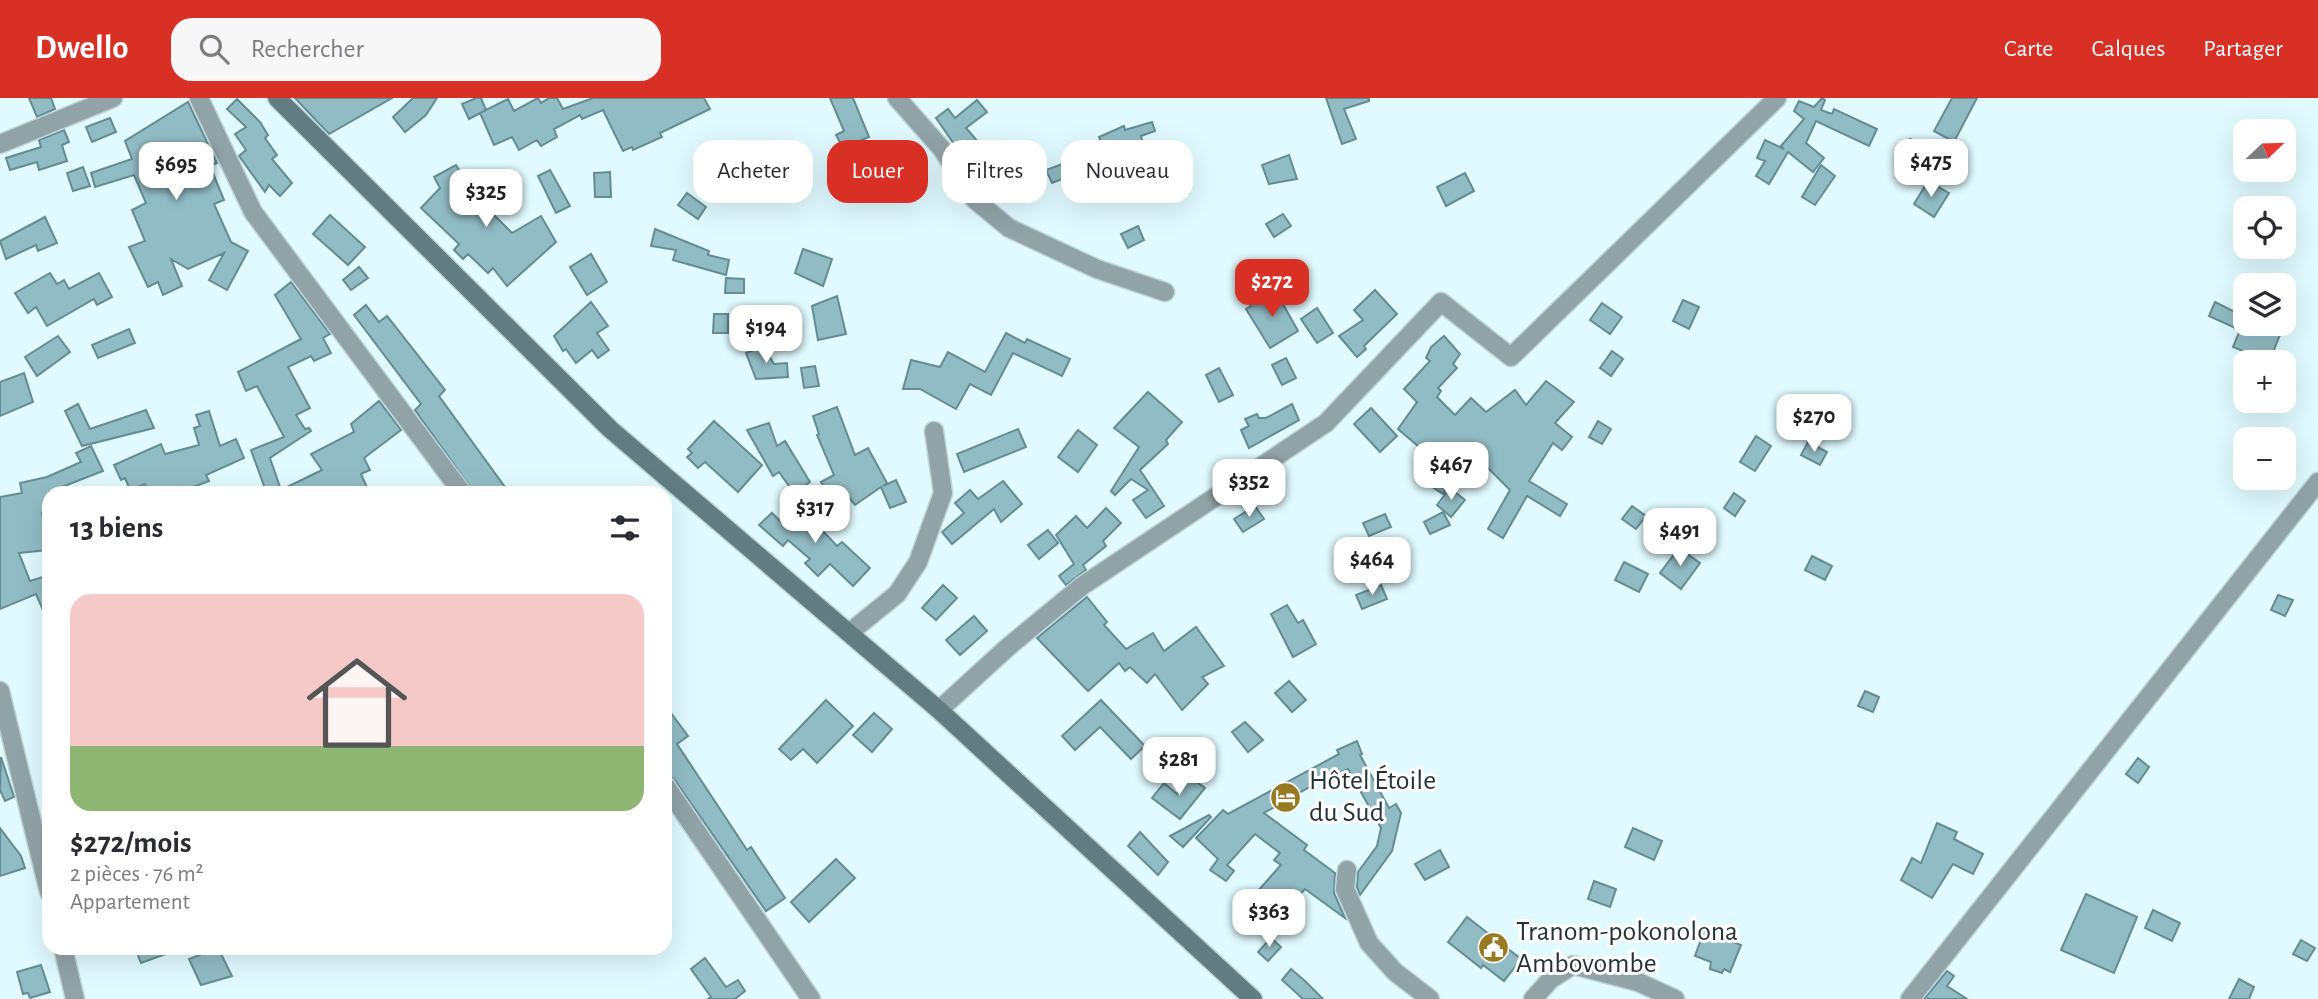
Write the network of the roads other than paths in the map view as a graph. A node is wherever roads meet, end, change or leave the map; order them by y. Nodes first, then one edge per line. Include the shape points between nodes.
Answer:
1 (113, 98) edge
2 (199, 98) edge
3 (277, 98) edge
4 (898, 98) edge
5 (1777, 98) edge
6 (0, 144) edge
7 (1165, 292) dead end
8 (934, 431) dead end
9 (2318, 482) edge
10 (457, 486) edge
11 (849, 633) junction
12 (0, 691) edge
13 (939, 710) junction
14 (672, 795) edge
15 (42, 863) edge
16 (1348, 870) dead end
17 (65, 955) edge
18 (75, 999) edge
19 (811, 999) edge
20 (1253, 999) edge
21 (1430, 999) edge
22 (1533, 999) edge
23 (1675, 999) edge
24 (1910, 999) edge

1 - 6 street
2 - 10 street via 253,212
3 - 11 main road via 610,429
4 - 7 street via 942,149 974,199 1009,228 1097,269
5 - 13 street via 1511,357 1441,302 1326,423 1082,586
8 - 11 street via 943,493 918,562 897,594
9 - 24 street
11 - 13 main road
12 - 15 street
13 - 20 main road
14 - 19 street
16 - 21 street via 1345,889 1369,943 1395,972
17 - 18 street
22 - 23 street via 1573,965 1638,982

